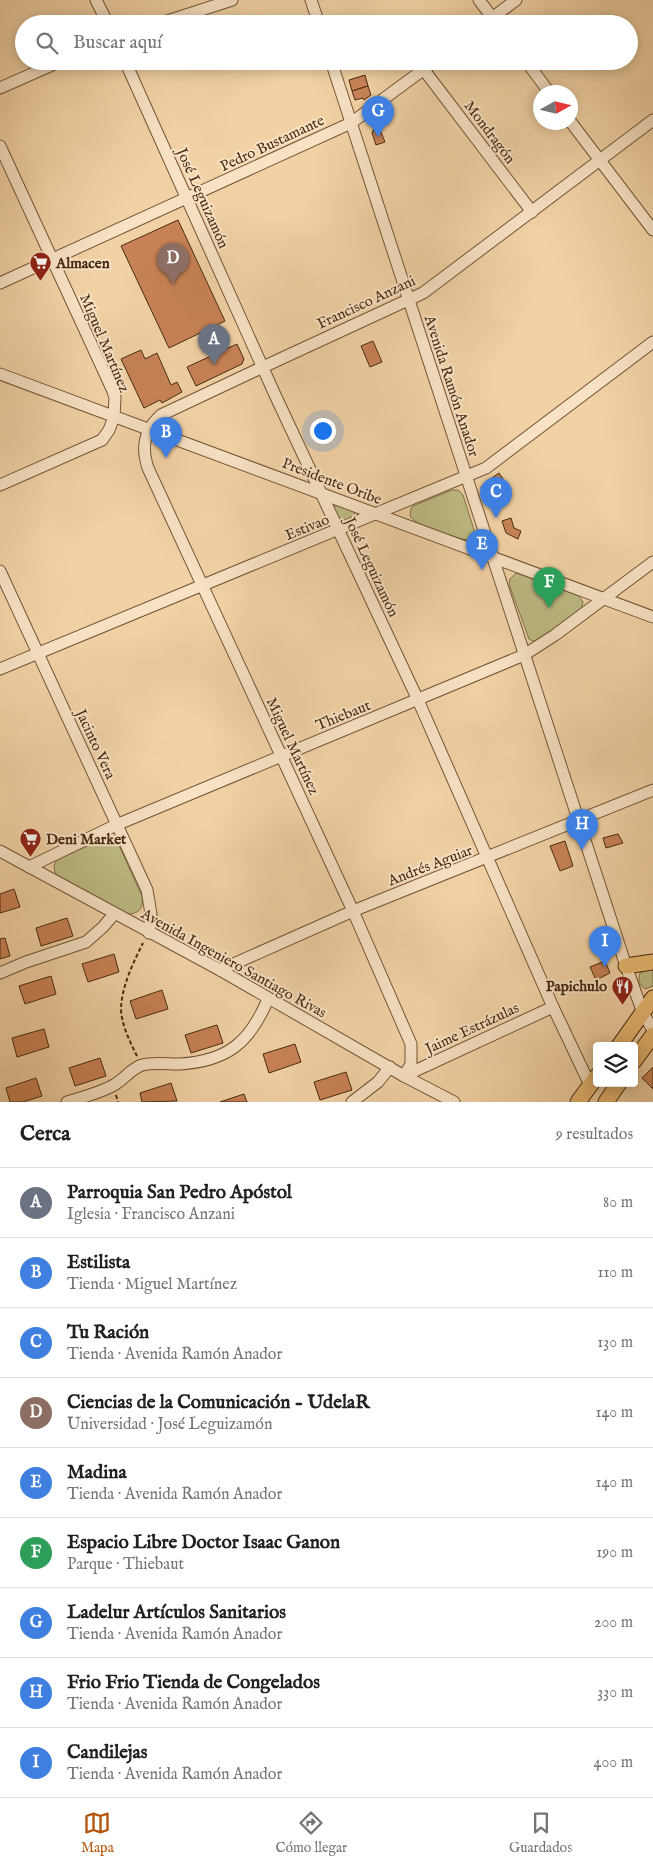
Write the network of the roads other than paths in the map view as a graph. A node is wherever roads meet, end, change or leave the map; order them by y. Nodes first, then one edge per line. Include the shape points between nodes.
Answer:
1 (96, 0) edge
2 (232, 0) edge
3 (311, 0) edge
4 (479, 0) edge
5 (516, 0) edge
6 (104, 15) edge
7 (186, 15) edge
8 (315, 15) edge
9 (487, 15) edge
10 (499, 15) edge
11 (41, 70) edge
12 (129, 70) edge
13 (334, 70) edge
14 (424, 70) joint
15 (533, 70) edge
16 (544, 85) edge
17 (0, 88) edge
18 (653, 120) edge
19 (351, 124) junction
20 (578, 130) edge
21 (0, 146) edge
22 (600, 160) junction
23 (187, 199) junction
24 (532, 212) junction
25 (653, 230) edge
26 (52, 260) junction
27 (0, 283) edge
28 (409, 300) junction
29 (653, 342) edge
30 (263, 366) junction
31 (0, 374) edge
32 (114, 417) junction
33 (149, 430) junction
34 (465, 477) junction
35 (0, 485) edge
36 (320, 492) junction
37 (377, 514) junction
38 (338, 531) junction
39 (493, 558) junction
40 (653, 562) edge
41 (0, 571) edge
42 (202, 587) junction
43 (604, 599) junction
44 (653, 617) edge
45 (37, 653) junction
46 (524, 655) junction
47 (0, 669) edge
48 (418, 700) junction
49 (281, 756) junction
50 (653, 790) edge
51 (578, 821) junction
52 (116, 825) junction
53 (0, 851) edge
54 (488, 858) junction
55 (29, 867) junction
56 (353, 911) junction
57 (114, 914) junction
58 (149, 933) junction
59 (653, 962) edge
60 (626, 966) junction
61 (220, 970) junction
62 (0, 974) edge
63 (653, 998) edge
64 (268, 999) junction
65 (553, 1007) junction
66 (643, 1013) junction
67 (653, 1030) edge
68 (653, 1035) edge
69 (622, 1042) edge
70 (638, 1056) edge
71 (390, 1068) junction
72 (404, 1076) junction
73 (593, 1081) edge
74 (616, 1087) edge
75 (68, 1102) edge
76 (352, 1102) edge
77 (454, 1102) edge
78 (578, 1102) edge
79 (606, 1102) edge

1 - 6 street
2 - 7 street
3 - 8 street
4 - 9 street
5 - 10 street
11 - 17 street
12 - 23 street, José Leguizamón
13 - 19 street, Avenida Ramón Anador
14 - 19 street, Pedro Bustamante
14 - 24 street, Mondragón
15 - 16 street
18 - 22 street, Francisco Anzani
19 - 23 street, Pedro Bustamante
19 - 28 street, Avenida Ramón Anador
20 - 22 street
21 - 26 street, Miguel Martínez
22 - 24 street, Francisco Anzani
22 - 25 street
23 - 26 street, Pedro Bustamante
23 - 30 street, José Leguizamón
24 - 28 street, Francisco Anzani
26 - 27 street, Pedro Bustamante
26 - 32 street, Miguel Martínez via 112,389
28 - 30 street, Francisco Anzani
28 - 34 street, Avenida Ramón Anador
29 - 34 street, Estivao via 486,468
30 - 33 street, Francisco Anzani via 161,416
30 - 36 street, José Leguizamón
31 - 32 street, Presidente Oribe
32 - 33 street, Presidente Oribe
32 - 35 street via 109,430 97,444
33 - 36 street, Presidente Oribe
33 - 42 street, Miguel Martínez via 143,448 145,458
34 - 37 street, Estivao
34 - 39 street, Avenida Ramón Anador
36 - 37 street, Presidente Oribe
36 - 38 street, José Leguizamón
37 - 38 street, Estivao
37 - 39 street, Presidente Oribe
38 - 42 street, Estivao
38 - 48 street, José Leguizamón
39 - 43 street, Presidente Oribe
39 - 46 street, Avenida Ramón Anador
40 - 43 street, Thiebaut
41 - 45 street, Jacinto Vera
42 - 45 street, Estivao
42 - 49 street, Miguel Martínez
43 - 44 street, Presidente Oribe
43 - 46 street, Thiebaut
45 - 47 street, Estivao
45 - 52 street, Jacinto Vera
46 - 48 street, Thiebaut
46 - 51 street, Avenida Ramón Anador
48 - 49 street, Thiebaut
48 - 54 street, José Leguizamón
49 - 52 street, Thiebaut
49 - 56 street, Miguel Martínez
50 - 51 street, Andrés Aguiar
51 - 54 street, Andrés Aguiar
51 - 60 street, Avenida Ramón Anador
52 - 55 street, Thiebaut
52 - 58 street, Jacinto Vera via 149,897
53 - 55 street, Avenida Ingeniero Santiago Rivas
54 - 56 street, Andrés Aguiar
54 - 65 street, José Leguizamón
55 - 57 street, Avenida Ingeniero Santiago Rivas
56 - 61 street, Andrés Aguiar
56 - 72 street, Miguel Martínez via 411,1044 411,1064
57 - 58 street, Avenida Ingeniero Santiago Rivas
57 - 62 street via 86,942
58 - 61 street, Avenida Ingeniero Santiago Rivas
59 - 60 main road
60 - 66 street, Avenida Ramón Anador
61 - 64 street, Avenida Ingeniero Santiago Rivas
63 - 66 main road
64 - 71 street, Avenida Ingeniero Santiago Rivas
64 - 75 street via 259,1021 234,1048 213,1058 190,1063 140,1065 112,1086
65 - 72 street, Jaime Estrázulas
65 - 73 street, José Leguizamón
66 - 67 street, Avenida Ramón Anador
66 - 69 main road
68 - 70 main road
71 - 72 street, Avenida Ingeniero Santiago Rivas
71 - 76 street
72 - 77 street, Avenida Ingeniero Santiago Rivas
73 - 78 main road
74 - 79 main road

